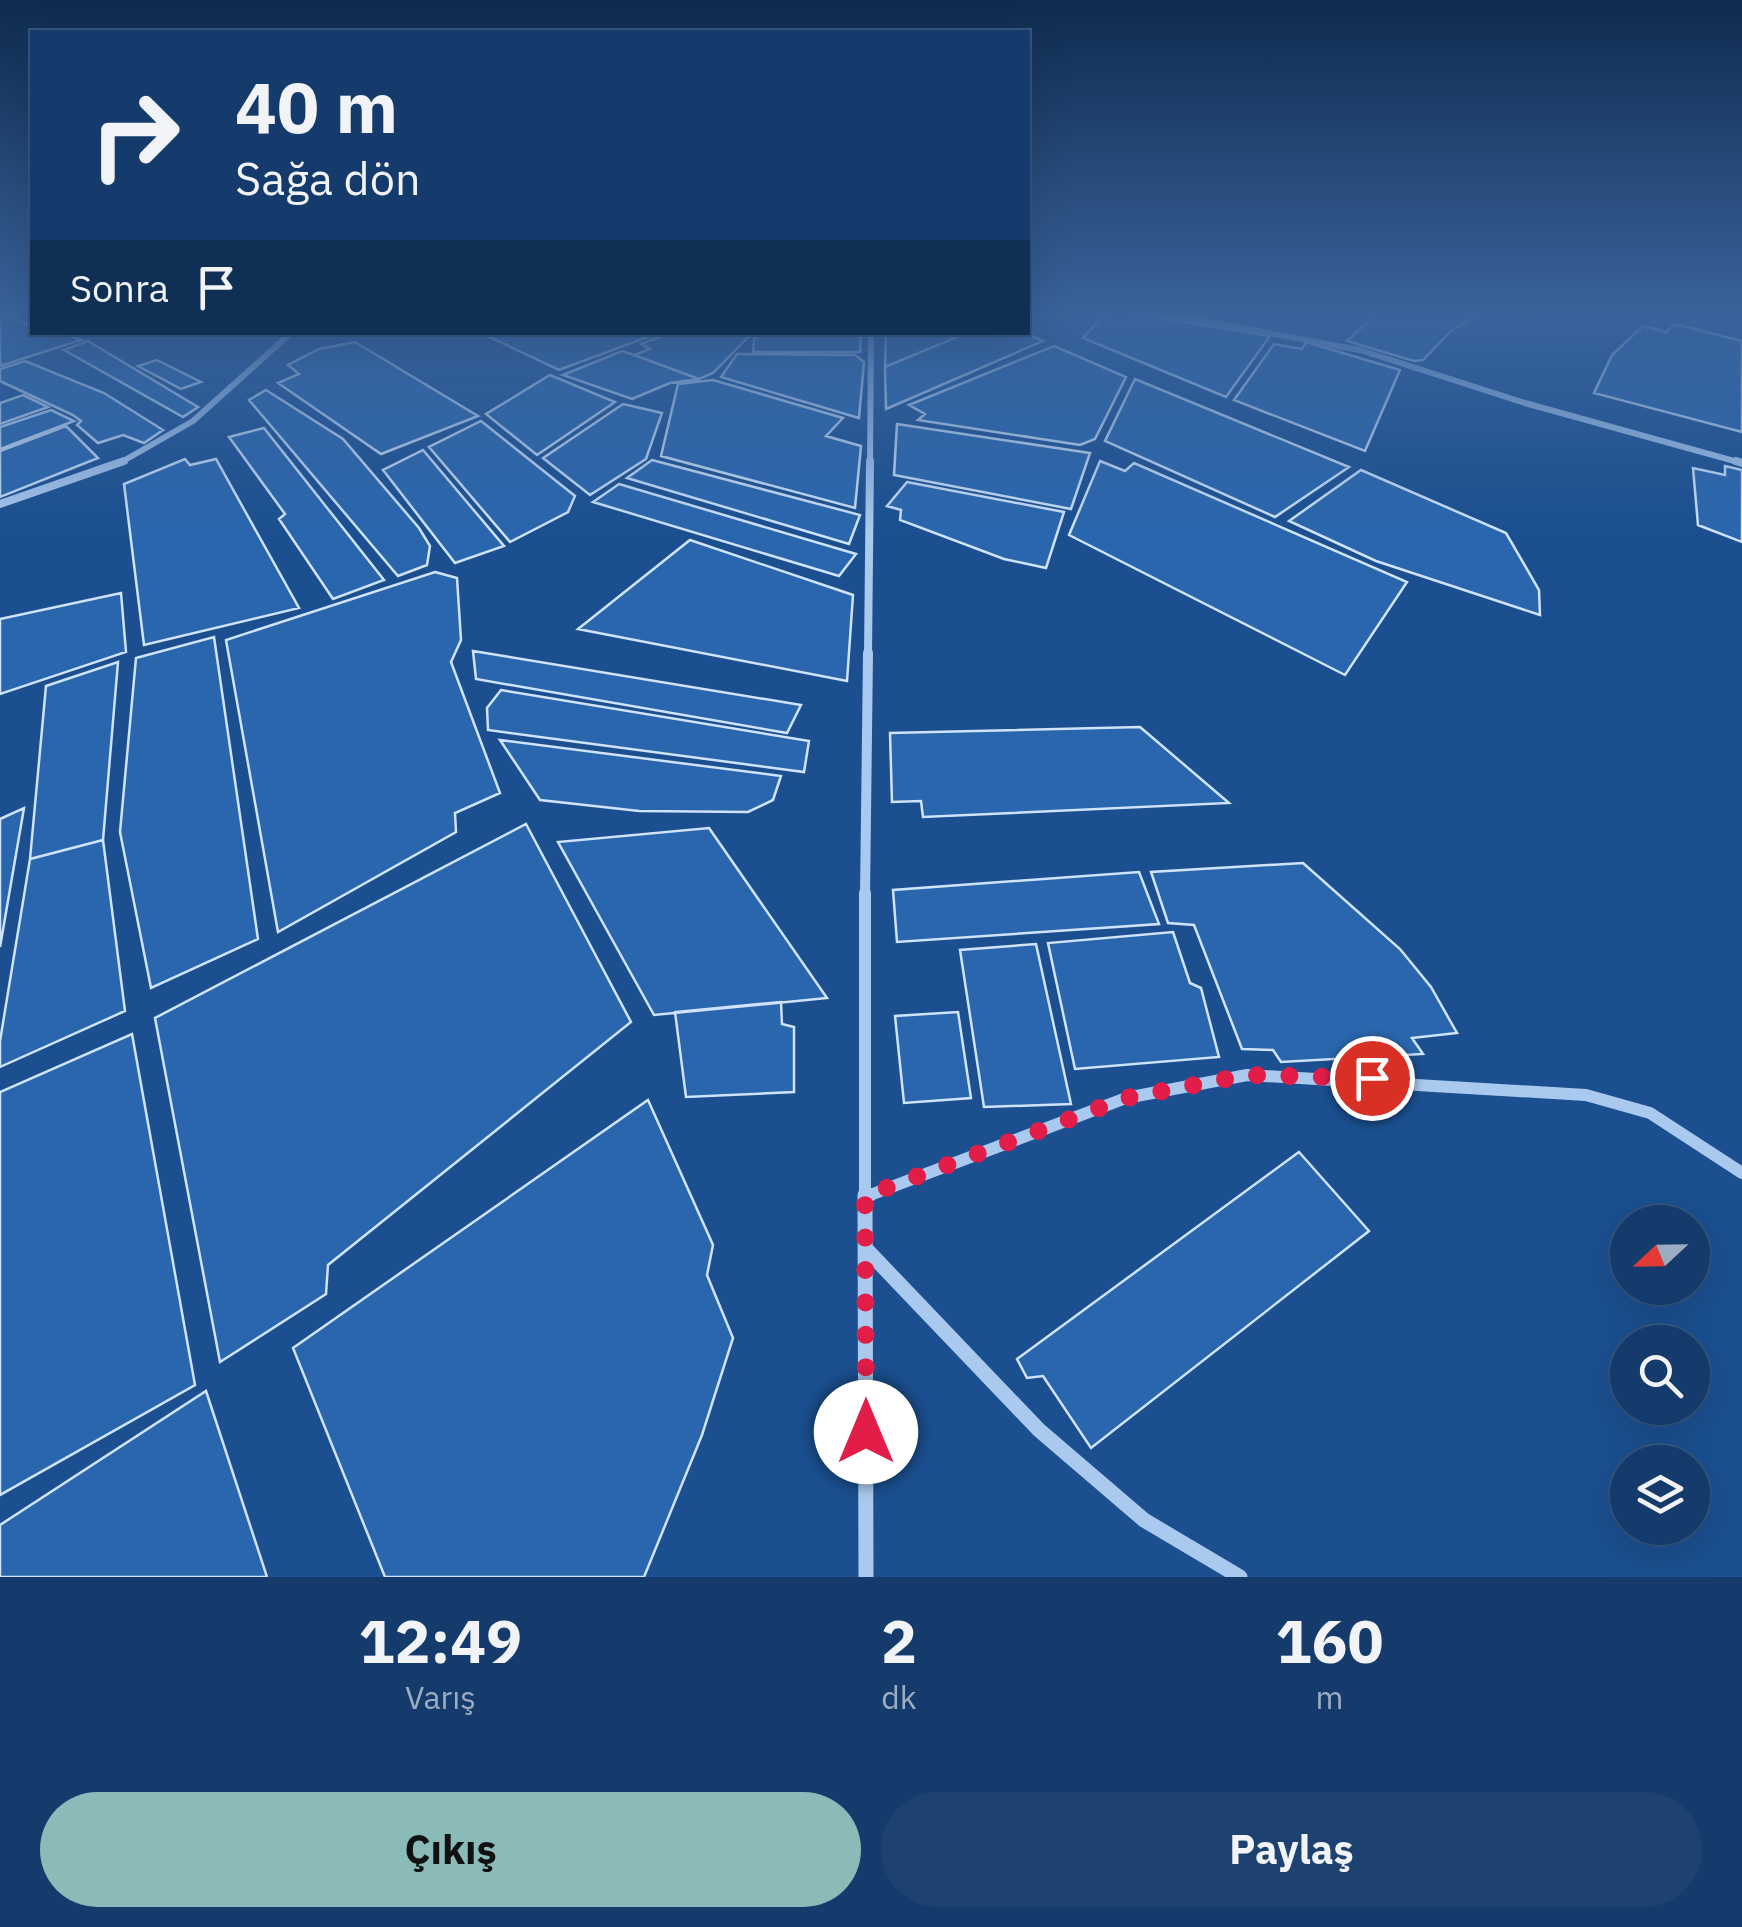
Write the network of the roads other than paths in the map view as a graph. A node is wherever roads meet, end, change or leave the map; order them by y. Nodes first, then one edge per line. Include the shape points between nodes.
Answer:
1 (234, 385) edge
2 (871, 385) edge
3 (1468, 385) edge
4 (1742, 463) edge
5 (0, 504) edge
6 (1742, 1173) edge
7 (865, 1196) junction
8 (866, 1250) junction
9 (866, 1577) edge
10 (1240, 1577) edge

1 - 5 street via 127,460
2 - 7 street
3 - 4 street
6 - 7 street via 1650,1113 1586,1095 1247,1075 1126,1098
7 - 8 street
8 - 9 street
8 - 10 street via 1054,1443 1144,1520

